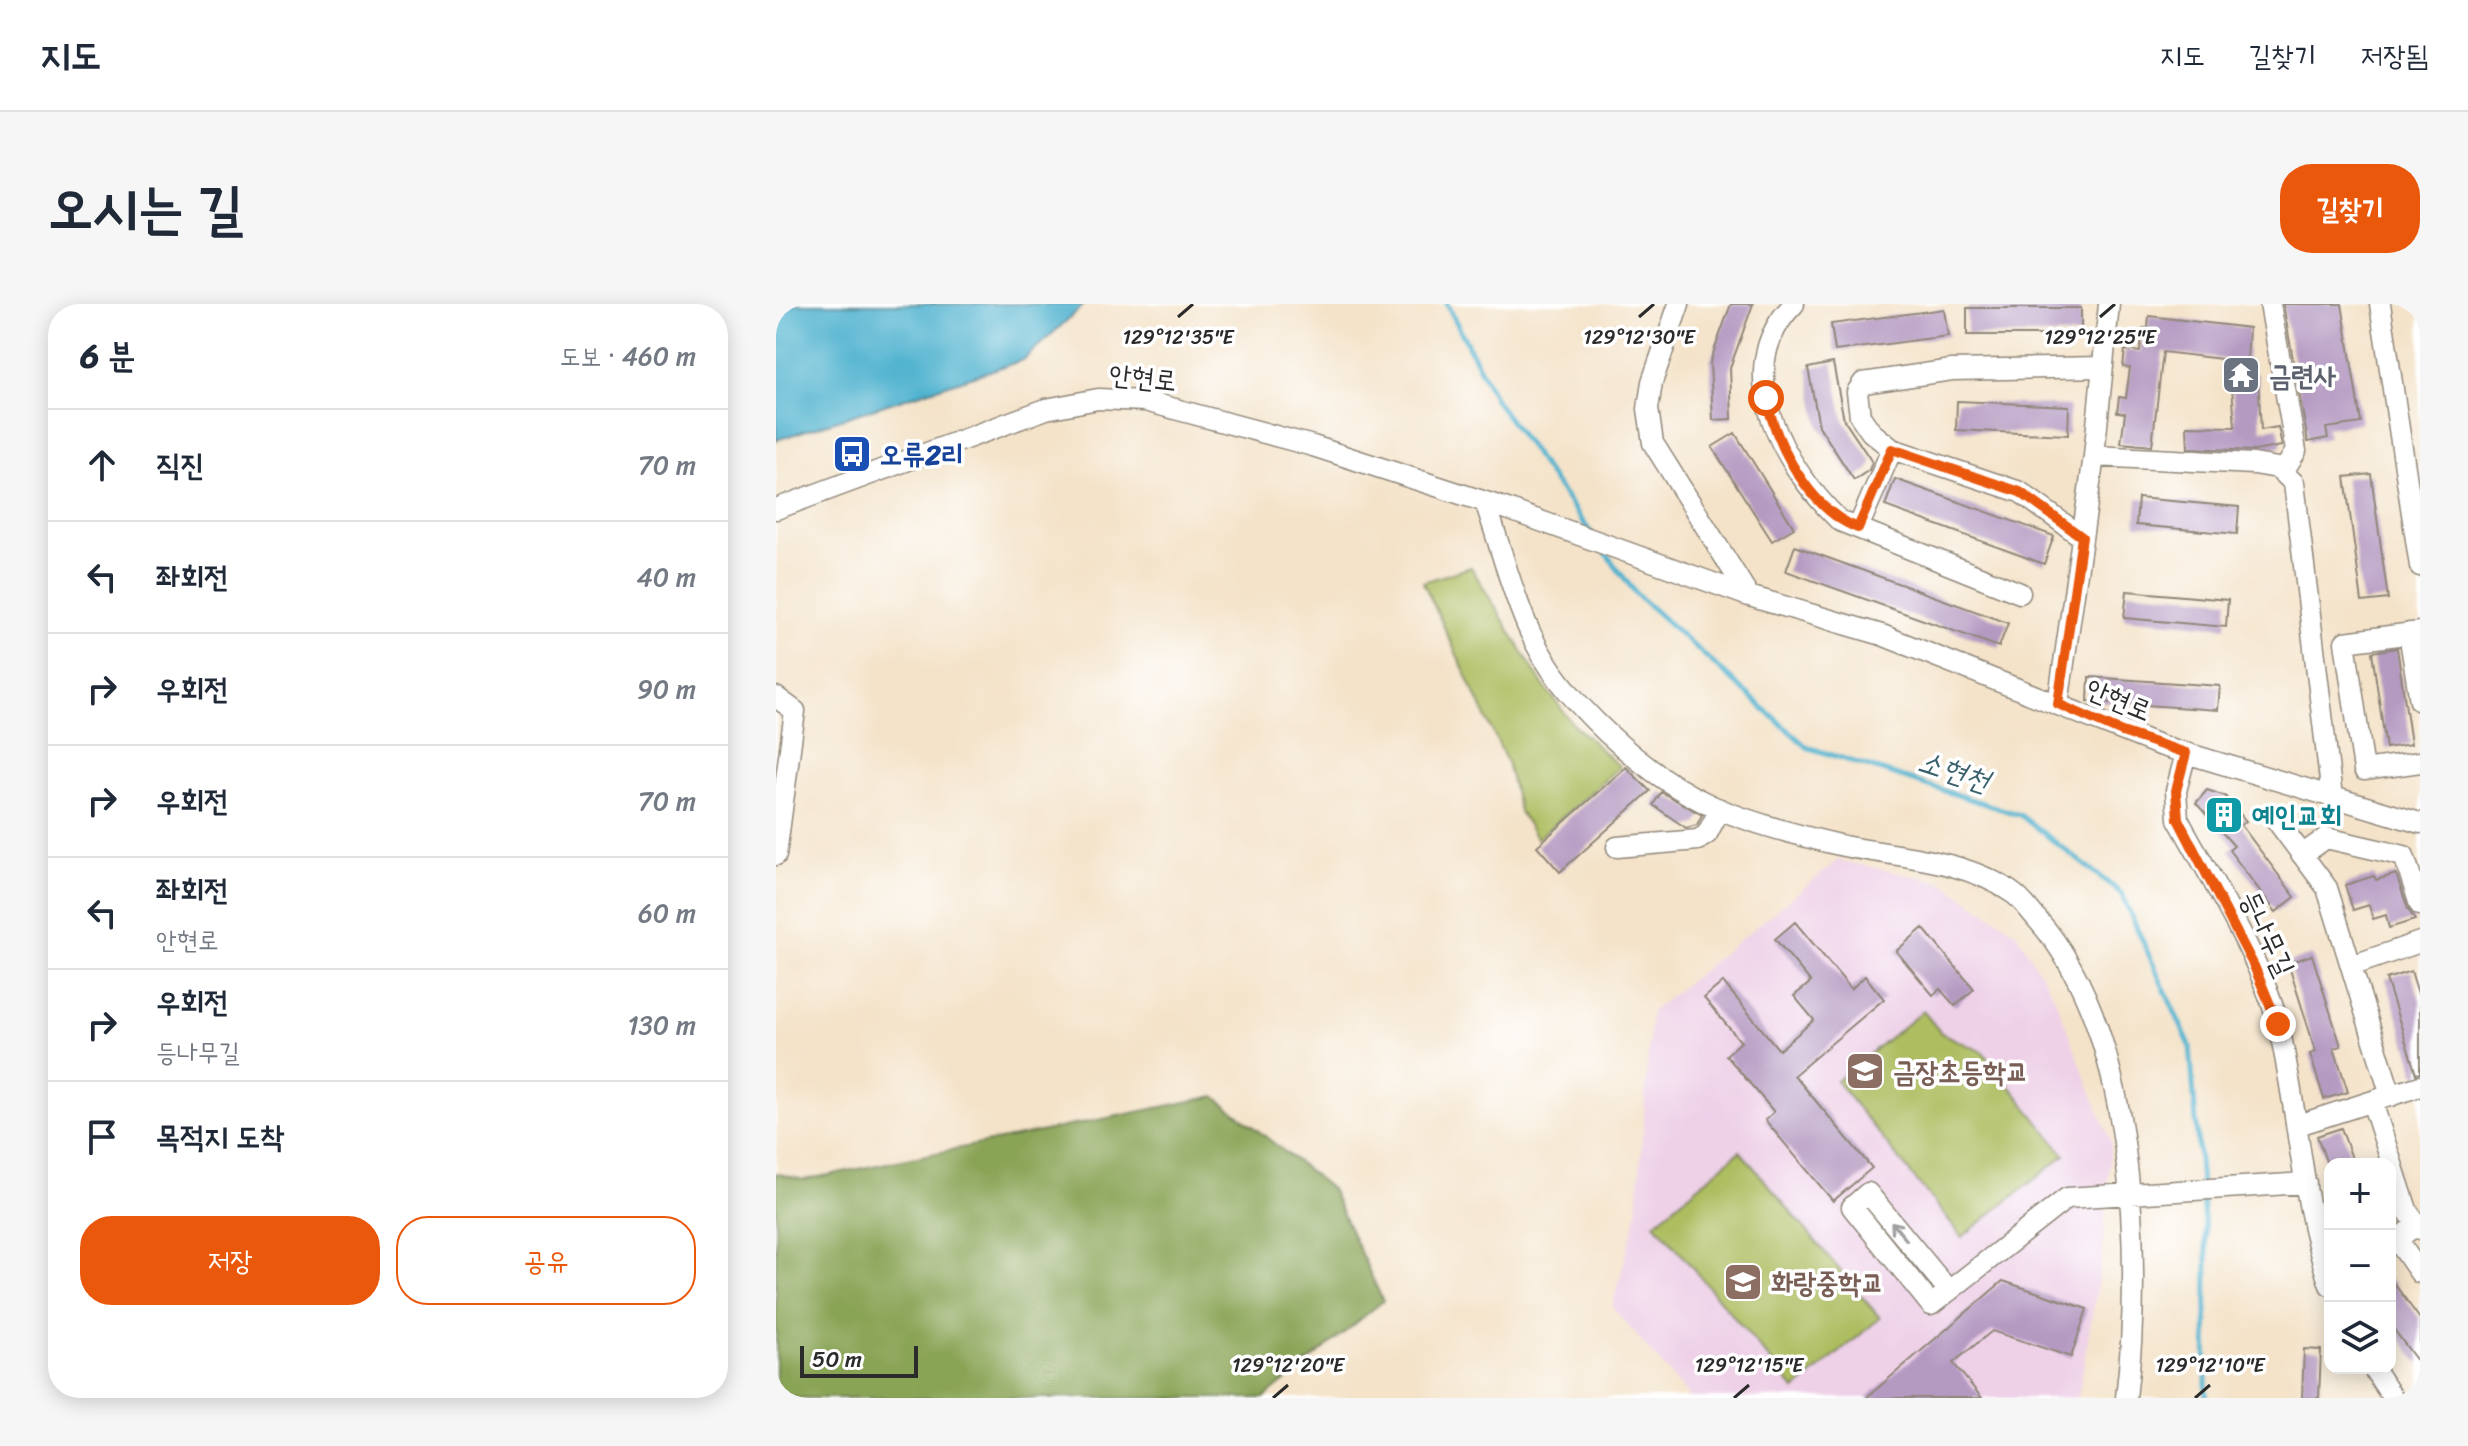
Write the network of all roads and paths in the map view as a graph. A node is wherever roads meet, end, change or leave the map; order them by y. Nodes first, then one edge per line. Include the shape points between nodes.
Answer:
1 (1679, 304) edge
2 (1794, 304) edge
3 (2109, 304) edge
4 (2270, 304) edge
5 (2380, 304) edge
6 (2103, 367) junction
7 (1892, 449) junction
8 (2094, 456) junction
9 (2412, 468) edge
10 (2283, 472) junction
11 (829, 489) junction
12 (1485, 502) junction
13 (776, 509) edge
14 (776, 520) edge
15 (1858, 528) junction
16 (2082, 537) junction
17 (2420, 566) edge
18 (2020, 593) dead end
19 (1749, 596) junction
20 (2416, 628) edge
21 (2313, 637) junction
22 (776, 697) edge
23 (2420, 701) edge
24 (2058, 704) junction
25 (2186, 753) junction
26 (2420, 762) edge
27 (2332, 797) junction
28 (1720, 809) junction
29 (2277, 821) dead end
30 (2420, 823) edge
31 (1617, 847) dead end
32 (776, 855) edge
33 (2302, 855) junction
34 (2412, 858) edge
35 (2419, 900) edge
36 (2420, 942) edge
37 (2351, 966) junction
38 (2420, 1086) edge
39 (2382, 1099) junction
40 (2298, 1125) junction
41 (2306, 1183) junction
42 (2131, 1194) junction
43 (2418, 1226) edge
44 (2324, 1268) edge
45 (2420, 1273) edge
46 (1949, 1291) junction
47 (2377, 1374) edge
48 (2126, 1398) edge
49 (2393, 1398) edge

1 - 19 street via 1652,382 1650,433 1658,455
2 - 15 street via 1771,336 1763,365 1774,432 1818,500 1840,521
3 - 6 street
4 - 10 street via 2296,451
5 - 9 street
6 - 7 street via 1952,370 1863,383 1857,392 1860,416
6 - 8 street
7 - 15 street
7 - 16 street via 2020,492
8 - 10 street via 2254,464
8 - 16 street
9 - 17 street
10 - 21 street via 2294,483
11 - 12 street, 안현로 via 1046,409 1120,399 1179,408
11 - 13 street, 안현로
11 - 14 street
12 - 19 street, 안현로
12 - 28 street via 1530,633 1560,679 1597,725 1652,768
15 - 18 street
16 - 24 street
19 - 24 street, 안현로 via 1882,635
20 - 21 street
20 - 23 street
20 - 26 street via 2345,642 2364,770
21 - 27 street
22 - 32 street via 795,711
24 - 25 street, 안현로
25 - 27 street, 안현로
25 - 40 street, 등나무길 via 2176,791 2178,819 2248,953 2278,1024
27 - 30 street, 안현로
28 - 31 street via 1698,840
28 - 42 street via 1841,845 1966,870 2012,892 2054,938 2088,999 2115,1088
29 - 33 street
33 - 34 street via 2326,838
33 - 37 street via 2327,888
34 - 35 street
36 - 37 street
37 - 39 street
38 - 39 street
39 - 40 street
39 - 43 street via 2407,1210
40 - 41 street, 등나무길
41 - 42 street
41 - 44 street, 등나무길
42 - 46 street via 2067,1198
42 - 48 street via 2131,1362
43 - 45 street via 2397,1240
46 -> 46 street via 1868,1193 1852,1207 1931,1305
47 - 49 street

